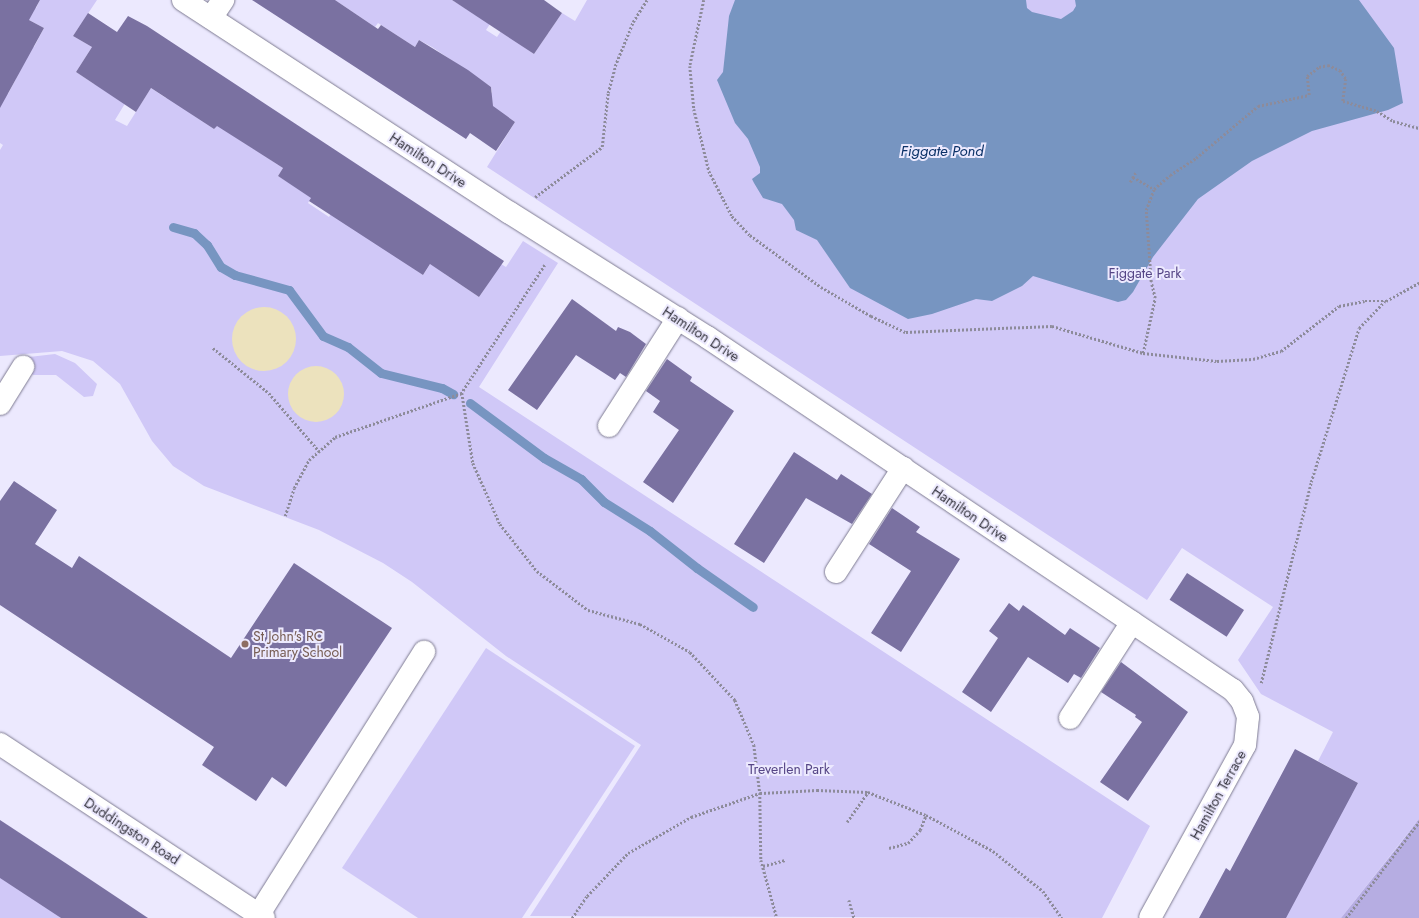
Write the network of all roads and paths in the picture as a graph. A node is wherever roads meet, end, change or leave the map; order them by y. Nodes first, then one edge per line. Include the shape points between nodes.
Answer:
1 (183, 0) edge
2 (223, 0) edge
3 (647, 0) edge
4 (704, 0) edge
5 (211, 18) junction
6 (1419, 128) edge
7 (1136, 173) dead end
8 (1133, 177) junction
9 (1130, 182) dead end
10 (1153, 189) junction
11 (510, 213) junction
12 (560, 243) junction
13 (1419, 283) edge
14 (1386, 300) junction
15 (678, 318) junction
16 (213, 348) dead end
17 (1143, 353) junction
18 (23, 367) dead end
19 (462, 393) junction
20 (0, 404) edge
21 (609, 426) dead end
22 (319, 451) junction
23 (903, 468) junction
24 (285, 516) dead end
25 (836, 572) dead end
26 (1132, 622) junction
27 (424, 652) dead end
28 (1213, 677) joint
29 (1245, 708) junction
30 (1070, 718) dead end
31 (0, 744) edge
32 (868, 792) junction
33 (760, 793) junction
34 (926, 815) junction
35 (847, 822) dead end
36 (1419, 822) edge
37 (889, 848) dead end
38 (785, 860) dead end
39 (763, 866) junction
40 (849, 900) dead end
41 (261, 916) edge
42 (572, 918) edge
43 (777, 918) edge
44 (854, 918) edge
45 (1062, 918) edge
46 (1150, 918) edge
47 (1346, 918) edge

1 - 5 street, Hamilton Drive
2 - 5 street
3 - 11 path via 633,22 615,66 608,93 602,147
4 - 17 path via 690,66 694,109 709,171 732,216 750,235 821,287 870,316 906,332 1052,326
5 - 11 street, Hamilton Drive
6 - 10 path via 1393,121 1377,111 1343,101 1346,79 1340,70 1328,65 1319,67 1307,76 1310,95 1258,106 1229,132
7 - 8 path
8 - 9 path
8 - 10 path
10 - 17 path via 1146,210 1155,298
11 - 12 street, Hamilton Drive
12 - 15 street, Hamilton Drive
12 - 19 path
13 - 14 path
14 - 17 path via 1365,300 1339,306 1281,351 1254,359 1217,361
14 - 29 path via 1359,328 1310,482 1265,673 1258,691
15 - 21 street
15 - 23 street, Hamilton Drive
16 - 22 path via 269,393
18 - 20 street
19 - 22 path via 335,437
19 - 33 path via 473,463 500,524 537,571 588,610 640,624 690,652 735,700 754,745
22 - 24 path via 309,460
23 - 25 street
23 - 26 street, Hamilton Drive
26 - 28 street, Hamilton Drive
26 - 30 street
27 - 41 street
28 - 29 street, Hamilton Terrace via 1233,690
29 - 46 street, Hamilton Terrace via 1249,724 1245,745
31 - 41 street, Duddingston Road
32 - 33 path via 817,790
32 - 34 path
32 - 35 path
33 - 39 path
33 - 42 path via 691,817 628,853 587,896
34 - 37 path via 920,830 908,843
34 - 45 path via 993,851 1043,891
36 - 47 path
38 - 39 path
39 - 43 path
40 - 44 path

